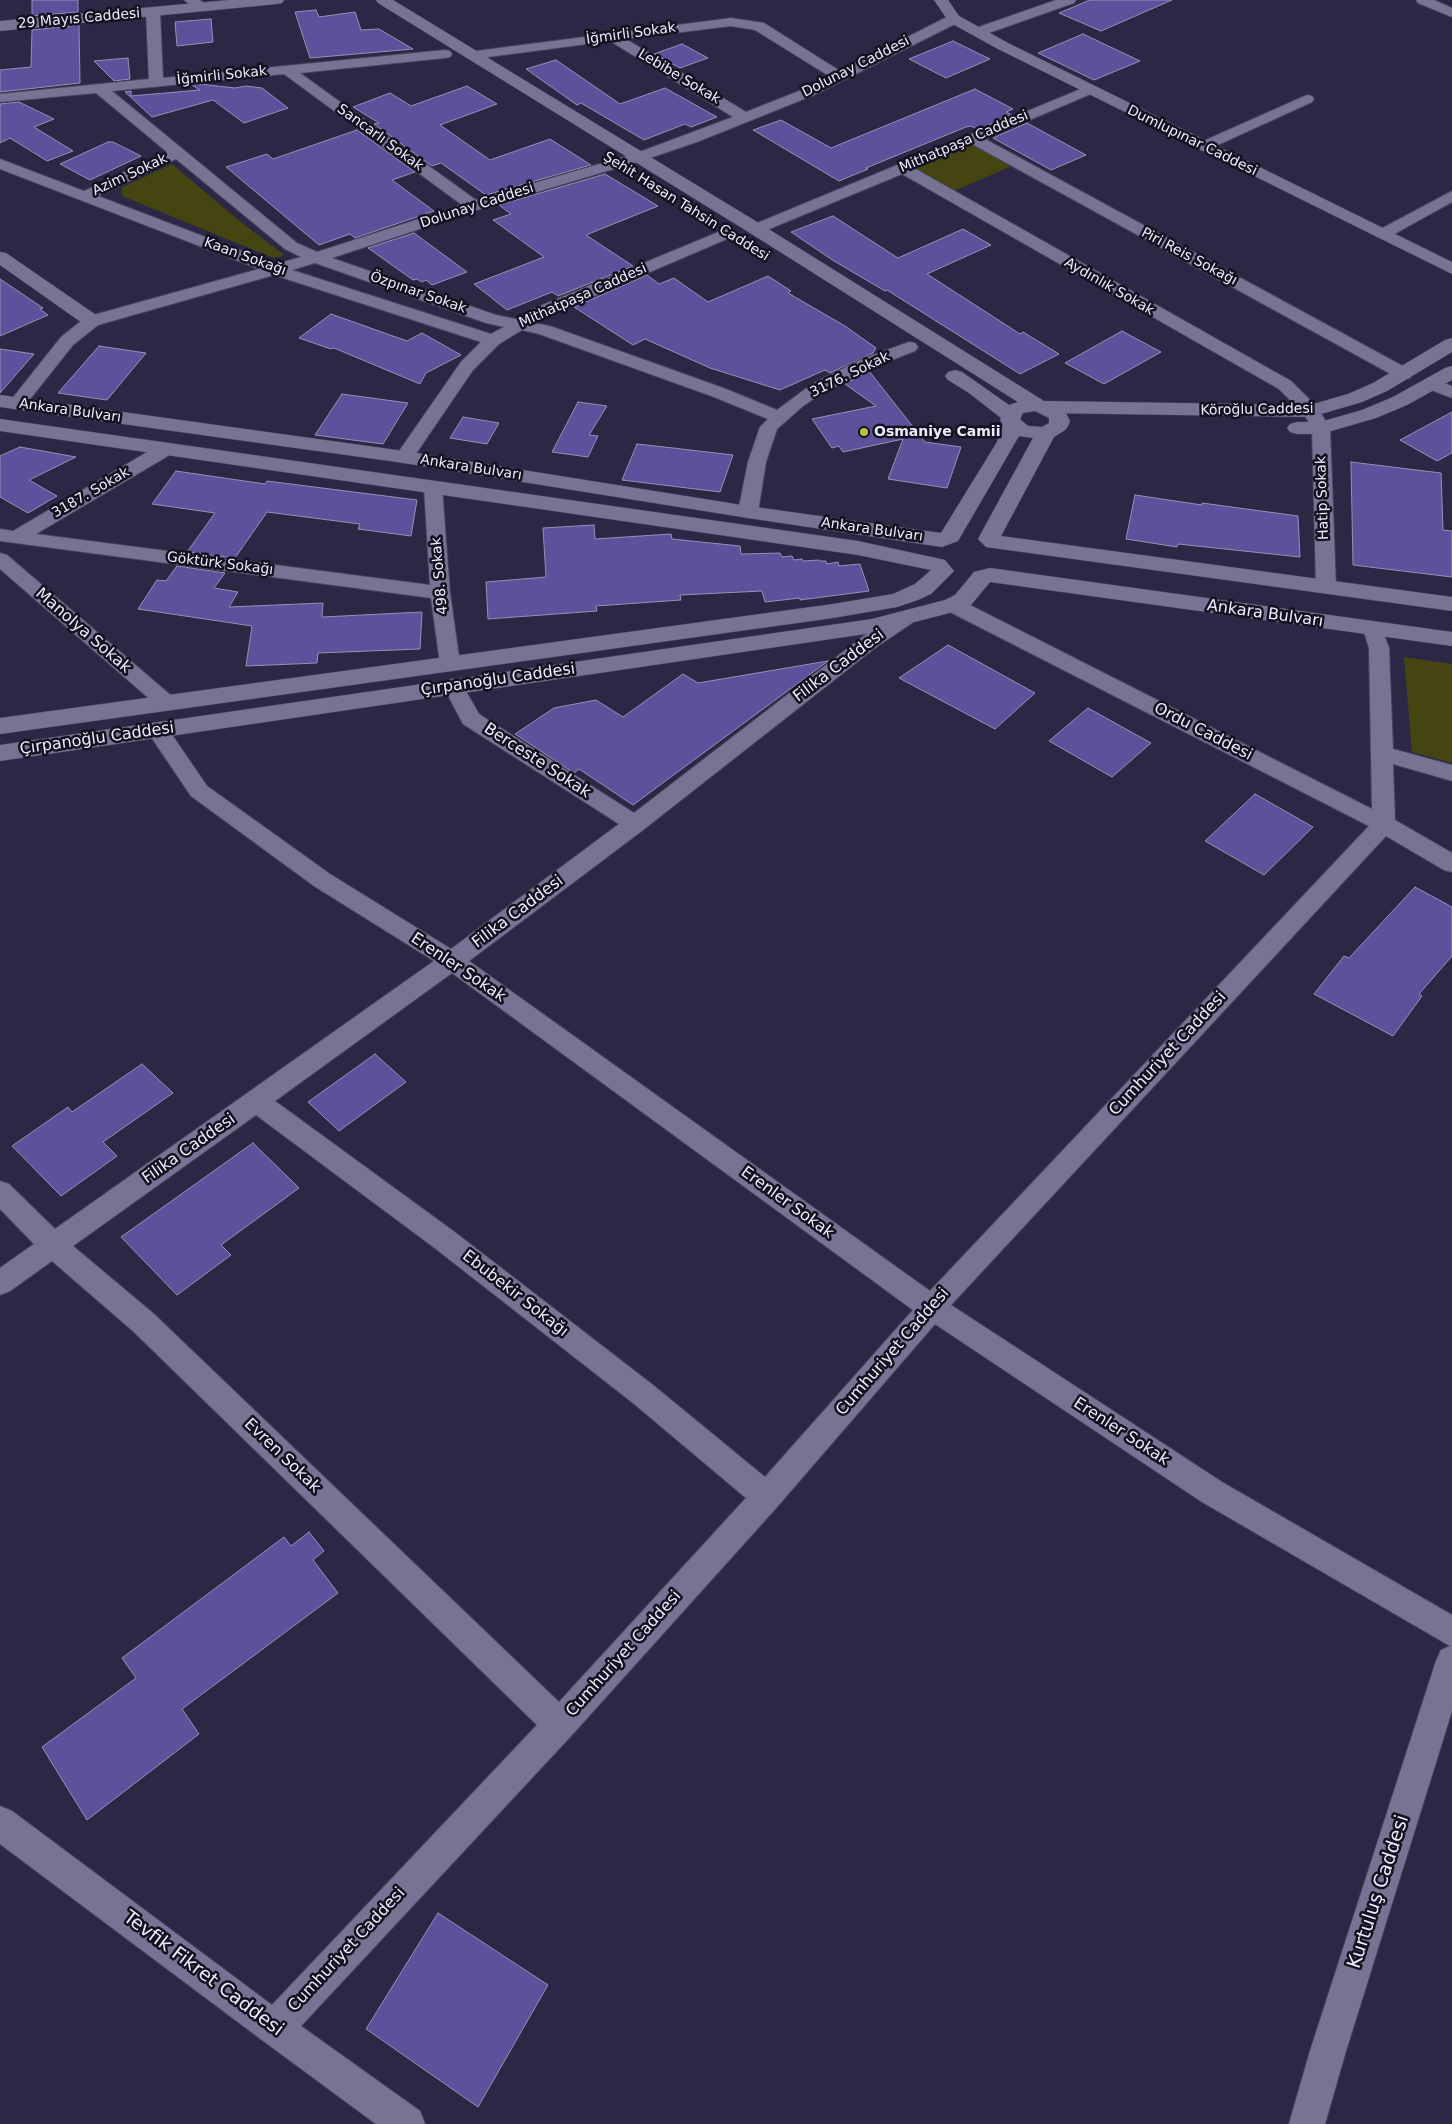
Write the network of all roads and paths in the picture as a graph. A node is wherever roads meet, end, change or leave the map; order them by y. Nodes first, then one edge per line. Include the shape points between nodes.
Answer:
1 (277, 0) edge
2 (941, 0) edge
3 (1069, 0) edge
4 (1423, 0) edge
5 (375, 2) edge
6 (196, 4) edge
7 (153, 12) junction
8 (1452, 14) edge
9 (954, 19) junction
10 (0, 26) edge
11 (978, 32) junction
12 (612, 36) junction
13 (445, 54) junction
14 (472, 55) junction
15 (286, 69) junction
16 (840, 76) junction
17 (156, 83) junction
18 (100, 89) junction
19 (1088, 90) junction
20 (0, 98) edge
21 (1307, 99) dead end
22 (745, 118) junction
23 (566, 132) dead end
24 (974, 139) junction
25 (1204, 146) junction
26 (598, 152) dead end
27 (176, 153) junction
28 (639, 157) junction
29 (614, 163) junction
30 (0, 164) edge
31 (903, 168) junction
32 (638, 178) dead end
33 (1452, 196) edge
34 (83, 197) junction
35 (474, 206) junction
36 (711, 223) dead end
37 (756, 229) junction
38 (728, 233) junction
39 (1383, 234) junction
40 (744, 243) dead end
41 (0, 257) edge
42 (316, 258) junction
43 (1452, 269) edge
44 (276, 270) junction
45 (92, 321) junction
46 (518, 324) junction
47 (892, 336) dead end
48 (493, 340) junction
49 (1452, 344) edge
50 (909, 347) junction
51 (926, 357) dead end
52 (943, 368) dead end
53 (1452, 372) edge
54 (1404, 374) junction
55 (1432, 384) junction
56 (1452, 393) edge
57 (8, 402) edge
58 (1042, 406) junction
59 (779, 417) junction
60 (1316, 419) junction
61 (1012, 420) junction
62 (0, 425) edge
63 (1052, 429) junction
64 (166, 449) junction
65 (404, 457) junction
66 (433, 487) junction
67 (748, 512) junction
68 (8, 536) edge
69 (946, 538) junction
70 (992, 541) junction
71 (0, 559) edge
72 (940, 568) junction
73 (986, 576) junction
74 (1326, 588) junction
75 (440, 593) junction
76 (1452, 604) edge
77 (952, 605) junction
78 (905, 618) junction
79 (1373, 629) junction
80 (1452, 639) edge
81 (452, 675) junction
82 (167, 703) junction
83 (0, 726) edge
84 (158, 731) junction
85 (0, 753) edge
86 (1382, 754) junction
87 (1452, 773) edge
88 (635, 824) junction
89 (1384, 824) junction
90 (1452, 864) edge
91 (452, 961) junction
92 (256, 1101) junction
93 (0, 1192) edge
94 (53, 1245) junction
95 (0, 1283) edge
96 (931, 1307) junction
97 (767, 1497) junction
98 (1452, 1632) edge
99 (1452, 1661) edge
100 (560, 1725) junction
101 (0, 1823) edge
102 (274, 2028) junction
103 (407, 2124) edge
104 (1307, 2124) edge

1 - 6 main road, 29 Mayıs Caddesi
2 - 9 main road, Dumlupınar Caddesi
3 - 11 street
4 - 8 street
5 - 13 main road, Şehit Hasan Tahsin Caddesi
5 - 14 main road, Şehit Hasan Tahsin Caddesi
6 - 7 main road, 29 Mayıs Caddesi
7 - 10 main road, 29 Mayıs Caddesi
7 - 17 street
9 - 11 main road, Dumlupınar Caddesi
9 - 16 street, Dolunay Caddesi
11 - 19 main road, Dumlupınar Caddesi
12 - 14 street, İğmirli Sokak
12 - 16 street, İğmirli Sokak via 731,22 759,26
12 - 22 street, Lebibe Sokak
13 - 15 street, İğmirli Sokak
13 - 23 main road, Şehit Hasan Tahsin Caddesi
14 - 28 main road, Şehit Hasan Tahsin Caddesi
15 - 17 street, İğmirli Sokak
15 - 35 street, Sancarlı Sokak
16 - 22 street, Dolunay Caddesi
17 - 18 street, İğmirli Sokak
18 - 20 street, İğmirli Sokak
18 - 27 street, Özpınar Sokak
19 - 24 street, Mithatpaşa Caddesi
19 - 25 main road, Dumlupınar Caddesi
21 - 25 street
22 - 28 street, Dolunay Caddesi
24 - 31 street, Mithatpaşa Caddesi
24 - 54 street, Piri Reis Sokağı
25 - 39 main road, Dumlupınar Caddesi
26 - 29 main road, Şehit Hasan Tahsin Caddesi
27 - 34 street, Azim Sokak
27 - 42 street, Özpınar Sokak via 291,246
28 - 29 street, Dolunay Caddesi
28 - 37 main road, Şehit Hasan Tahsin Caddesi
29 - 32 main road, Şehit Hasan Tahsin Caddesi
29 - 35 street, Dolunay Caddesi
30 - 34 street, Kaan Sokağı
31 - 37 street, Mithatpaşa Caddesi
31 - 60 street, Aydınlık Sokak via 1285,385
33 - 39 street
34 - 44 street, Kaan Sokağı
35 - 42 street, Dolunay Caddesi
36 - 38 main road, Şehit Hasan Tahsin Caddesi
37 - 58 main road, Şehit Hasan Tahsin Caddesi
38 - 40 main road, Şehit Hasan Tahsin Caddesi
38 - 46 street, Mithatpaşa Caddesi
39 - 43 main road, Dumlupınar Caddesi
41 - 45 main road
42 - 44 street, Dolunay Caddesi
42 - 46 street, Özpınar Sokak via 492,319
44 - 45 street, Dolunay Caddesi
44 - 48 street, Kaan Sokağı
45 - 57 street, Dolunay Caddesi via 67,341
46 - 48 street, Mithatpaşa Caddesi
46 - 59 street, Özpınar Sokak via 544,330
47 - 50 main road
48 - 65 street, Mithatpaşa Caddesi via 467,366
49 - 54 main road, Köroğlu Caddesi
50 - 51 main road
50 - 59 street, 3176. Sokak via 818,388
52 - 61 main road via 976,389
53 - 55 main road, Köroğlu Caddesi
54 - 60 main road, Köroğlu Caddesi
55 - 56 street
55 - 60 main road, Köroğlu Caddesi via 1369,414
57 - 65 main road, Ankara Bulvarı
58 - 60 main road, Köroğlu Caddesi
58 - 61 main road via 1020,407
58 - 63 main road, Şehit Hasan Tahsin Caddesi via 1058,415 1060,421
59 - 67 street, 3176. Sokak via 762,444
60 - 63 main road, Köroğlu Caddesi via 1285,428 1130,422
60 - 74 street, Hatip Sokak
61 - 63 main road via 1028,432
61 - 69 main road via 1007,442
62 - 64 main road, Ankara Bulvarı
63 - 70 main road
64 - 66 main road, Ankara Bulvarı
64 - 68 street, 3187. Sokak
65 - 67 main road, Ankara Bulvarı
66 - 72 main road, Ankara Bulvarı via 858,548
66 - 75 street, 498. Sokak
67 - 69 main road, Ankara Bulvarı
68 - 75 street, Göktürk Sokağı
69 - 70 main road, Ankara Bulvarı via 966,534
69 - 72 main road, Ankara Bulvarı via 936,545 933,552 933,559
70 - 73 main road via 1003,552 1004,562 996,572
70 - 74 main road, Ankara Bulvarı
71 - 82 street, Manolya Sokak
72 - 73 main road, Ankara Bulvarı via 962,578
72 - 81 main road, Çırpanoğlu Caddesi via 923,589 897,600
73 - 77 main road, Çırpanoğlu Caddesi via 963,600
73 - 79 main road, Ankara Bulvarı
74 - 76 main road, Ankara Bulvarı
75 - 81 street, 498. Sokak
77 - 78 main road, Çırpanoğlu Caddesi
77 - 89 street, Ordu Caddesi
78 - 81 main road, Çırpanoğlu Caddesi via 839,631
78 - 88 street, Filika Caddesi via 868,643
79 - 80 main road, Ankara Bulvarı
79 - 86 street via 1379,648
81 - 82 main road, Çırpanoğlu Caddesi
81 - 84 main road, Çırpanoğlu Caddesi
81 - 88 street, Berceste Sokak via 471,719
82 - 83 main road, Çırpanoğlu Caddesi
84 - 85 main road, Çırpanoğlu Caddesi
84 - 91 street, Erenler Sokak via 199,791 322,880
86 - 87 street
86 - 89 street
88 - 91 street, Filika Caddesi
89 - 90 street, Ordu Caddesi
89 - 96 street, Cumhuriyet Caddesi
91 - 92 street, Filika Caddesi
91 - 96 street, Erenler Sokak
92 - 94 street, Filika Caddesi
92 - 97 street, Ebubekir Sokağı via 446,1241 643,1394
93 - 94 street, Evren Sokak
94 - 95 street, Filika Caddesi
94 - 100 street, Evren Sokak via 144,1323
96 - 97 street, Cumhuriyet Caddesi
96 - 98 street, Erenler Sokak via 1212,1492
97 - 100 street, Cumhuriyet Caddesi
99 - 104 street, Kurtuluş Caddesi
100 - 102 street, Cumhuriyet Caddesi
101 - 102 street, Tevfik Fikret Caddesi
102 - 103 street, Tevfik Fikret Caddesi

